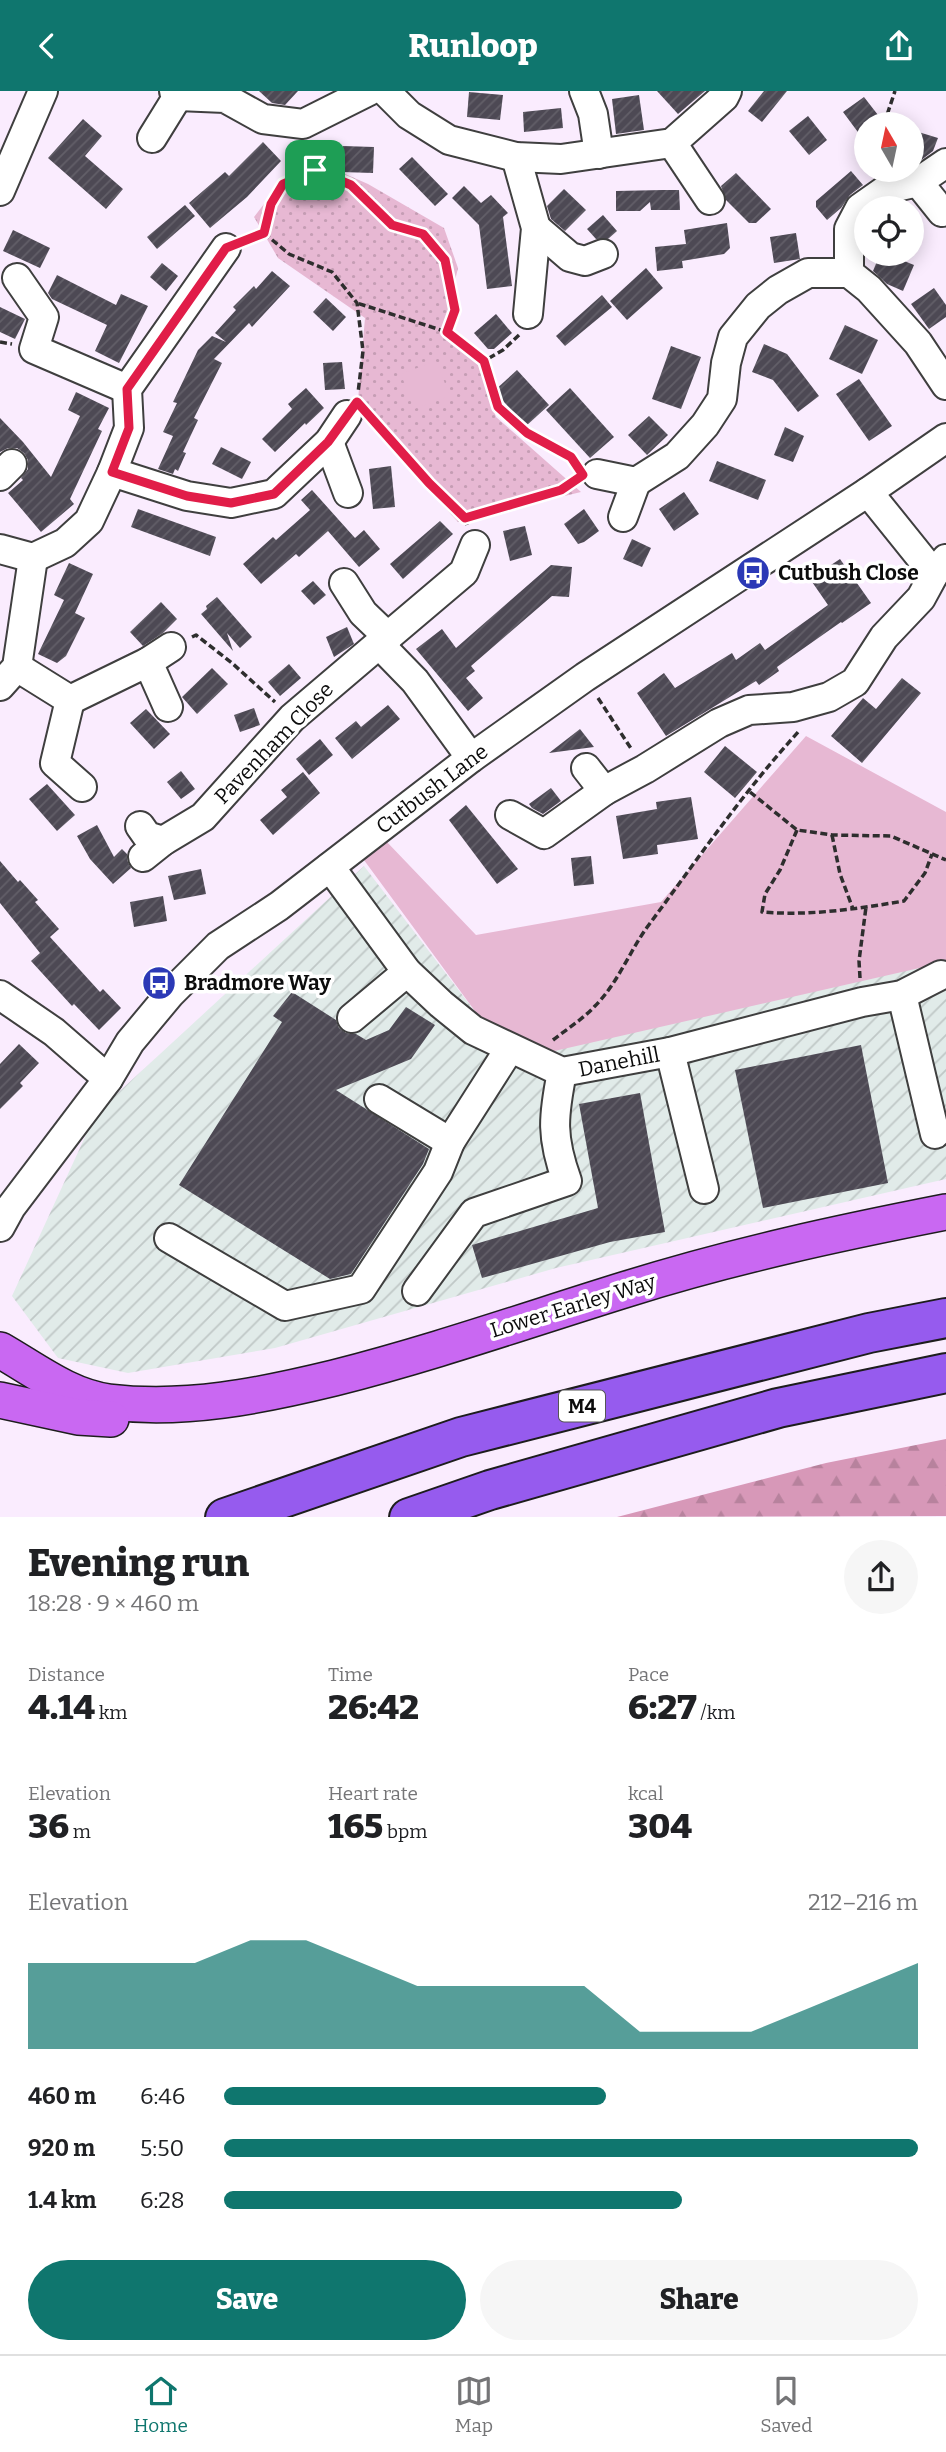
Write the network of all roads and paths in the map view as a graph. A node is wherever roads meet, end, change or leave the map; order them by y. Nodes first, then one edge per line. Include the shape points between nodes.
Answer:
1 (43, 91) edge
2 (369, 91) edge
3 (385, 91) edge
4 (584, 91) edge
5 (727, 91) edge
6 (895, 91) edge
7 (176, 93) edge
8 (888, 112) edge
9 (303, 124) junction
10 (152, 138) dead end
11 (672, 143) junction
12 (599, 154) junction
13 (516, 157) junction
14 (946, 163) edge
15 (315, 170) junction
16 (924, 178) edge
17 (918, 182) joint
18 (0, 191) edge
19 (710, 200) dead end
20 (942, 212) dead end
21 (536, 228) junction
22 (264, 233) junction
23 (226, 248) joint
24 (603, 254) dead end
25 (849, 273) junction
26 (17, 278) dead end
27 (357, 303) junction
28 (528, 314) joint
29 (447, 332) junction
30 (484, 361) junction
31 (946, 385) edge
32 (127, 389) junction
33 (352, 409) junction
34 (946, 438) edge
35 (328, 442) junction
36 (112, 472) junction
37 (590, 475) junction
38 (636, 482) junction
39 (868, 492) junction
40 (348, 493) dead end
41 (623, 517) dead end
42 (465, 518) junction
43 (475, 545) joint
44 (0, 549) edge
45 (33, 558) junction
46 (940, 567) edge
47 (344, 583) dead end
48 (383, 641) junction
49 (159, 654) junction
50 (9, 677) edge
51 (585, 677) junction
52 (830, 697) junction
53 (70, 700) junction
54 (168, 707) dead end
55 (292, 718) junction
56 (471, 758) junction
57 (586, 768) dead end
58 (645, 769) junction
59 (82, 787) dead end
60 (604, 791) junction
61 (749, 791) junction
62 (510, 815) dead end
63 (797, 830) junction
64 (832, 835) junction
65 (149, 841) dead end
66 (932, 854) junction
67 (946, 860) edge
68 (330, 867) junction
69 (866, 907) junction
70 (853, 909) junction
71 (407, 972) junction
72 (941, 975) dead end
73 (0, 995) edge
74 (902, 995) junction
75 (862, 1002) junction
76 (352, 1018) dead end
77 (670, 1052) junction
78 (520, 1053) junction
79 (562, 1072) junction
80 (108, 1079) junction
81 (379, 1099) dead end
82 (935, 1134) dead end
83 (450, 1142) junction
84 (704, 1189) dead end
85 (946, 1212) edge
86 (0, 1227) edge
87 (169, 1238) dead end
88 (417, 1291) dead end
89 (946, 1318) edge
90 (0, 1350) edge
91 (946, 1373) edge
92 (0, 1400) edge
93 (200, 1404) junction
94 (225, 1517) edge
95 (409, 1517) edge

1 - 18 street
2 - 9 street
3 - 13 street via 409,115 449,140
4 - 12 street
5 - 11 street
6 - 8 path
7 - 9 street via 225,98 263,118
7 - 10 street
9 - 15 path
11 - 12 street
11 - 19 street
12 - 13 street via 561,159
13 - 21 street
14 - 16 street
15 - 22 path via 283,184 271,204
15 - 29 path via 351,185 392,225 423,234 445,260 455,310
17 - 20 street
17 - 25 street via 887,189 860,208 849,229
21 - 24 street via 570,257 585,261
21 - 28 street
22 - 23 path
22 - 27 path via 289,254 332,272
23 - 32 street
25 - 31 street via 870,289 918,343
25 - 38 street via 808,273 758,306 733,337 722,399 705,425 677,456
26 - 32 street via 44,317 34,349
27 - 29 path
27 - 33 path via 363,351
28 - 30 path via 519,334
29 - 30 path
30 - 37 path via 498,407 527,433 571,457
32 - 36 street via 129,428
33 - 35 street
33 - 42 path
34 - 39 street, Cutbush Lane
35 - 36 street via 274,494 231,503 187,496
35 - 40 street
36 - 45 street via 89,521 65,544
37 - 38 street
37 - 42 path via 561,490
38 - 41 street
39 - 46 street
39 - 51 street, Cutbush Lane
42 - 43 path
43 - 48 street, Pavenham Close via 472,574
44 - 45 street
45 - 50 street
46 - 52 street via 855,682
47 - 48 street
48 - 55 street, Pavenham Close
48 - 56 street
49 - 53 street
49 - 54 street
49 - 55 path via 196,635
50 - 53 street
51 - 56 street, Cutbush Lane
51 - 58 path
52 - 58 street via 793,707 749,710
52 - 61 path
53 - 59 street via 55,763
55 - 65 street, Pavenham Close via 208,827
56 - 68 street, Cutbush Lane
57 - 60 street
58 - 60 street
60 - 62 street via 544,834
61 - 63 path
61 - 78 path via 646,928 596,1006
63 - 64 path
63 - 70 path via 765,894 762,912
64 - 66 path via 891,836
64 - 70 path via 839,874
66 - 67 path
66 - 69 path via 925,873 904,901
68 - 71 street, Danehill
68 - 80 street, Cutbush Lane via 218,946 170,993
69 - 70 path
69 - 75 path via 859,961
71 - 76 street
71 - 78 street, Danehill via 474,1030
72 - 74 street, Danehill
73 - 80 street via 54,1032
74 - 75 street, Danehill
74 - 82 street
75 - 77 street, Danehill
77 - 79 street, Danehill
77 - 84 street
78 - 79 street, Danehill
78 - 83 street
79 - 88 street via 554,1111 557,1152 567,1181 474,1213
80 - 86 street, Cutbush Lane
81 - 83 street
83 - 87 street via 438,1172 361,1289 285,1306
85 - 93 main road, Lower Earley Way via 719,1261 416,1356 309,1384
89 - 94 highway, M4 via 869,1333 461,1437
90 - 93 main road, Lower Earley Way via 53,1382 106,1402
91 - 95 highway via 778,1408
92 - 93 main road, Lower Earley Way via 106,1419 150,1418

